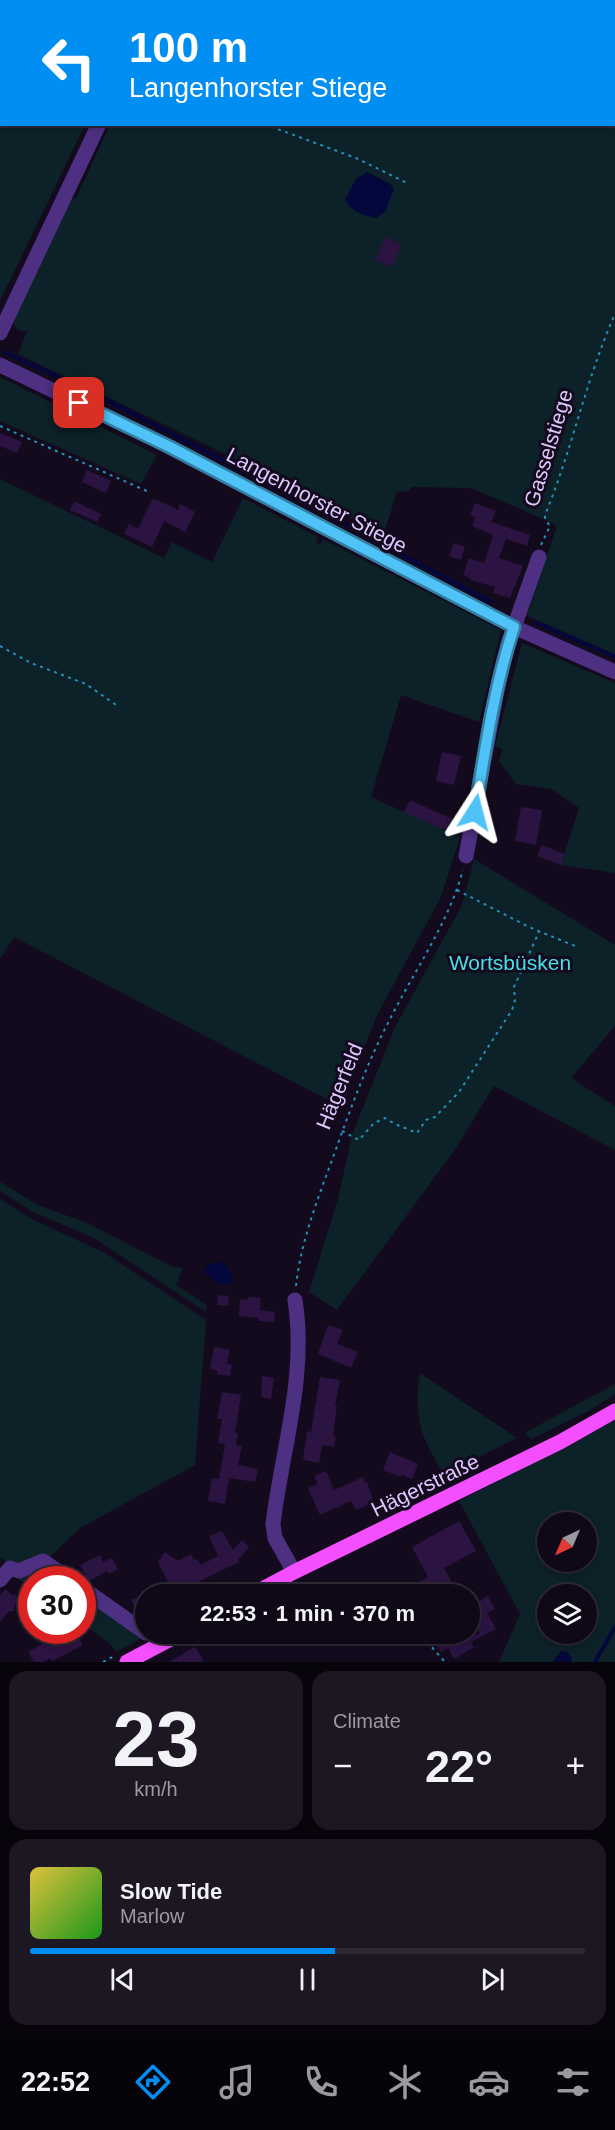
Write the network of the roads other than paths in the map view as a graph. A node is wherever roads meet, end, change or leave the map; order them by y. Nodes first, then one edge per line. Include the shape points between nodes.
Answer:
1 (98, 126) edge
2 (0, 333) edge
3 (0, 366) edge
4 (539, 557) road end
5 (514, 627) junction
6 (615, 672) edge
7 (466, 856) road end
8 (295, 1300) road end
9 (615, 1411) edge
10 (30, 1566) edge
11 (52, 1566) edge
12 (18, 1571) edge
13 (294, 1572) junction
14 (0, 1580) edge
15 (272, 1584) edge
16 (96, 1598) edge
17 (135, 1625) edge
18 (160, 1644) edge
19 (127, 1662) edge

1 - 2 street
3 - 5 street, Langenhorster Stiege via 158,441
4 - 5 street
5 - 6 street, Langenhorster Stiege
5 - 7 street via 490,720
8 - 13 street via 298,1375 273,1524 275,1538
9 - 13 main road, Hägerstraße via 560,1442
10 - 11 street via 41,1561
12 - 14 street via 10,1568
13 - 15 main road, Hägerstraße
16 - 17 street
18 - 19 main road

